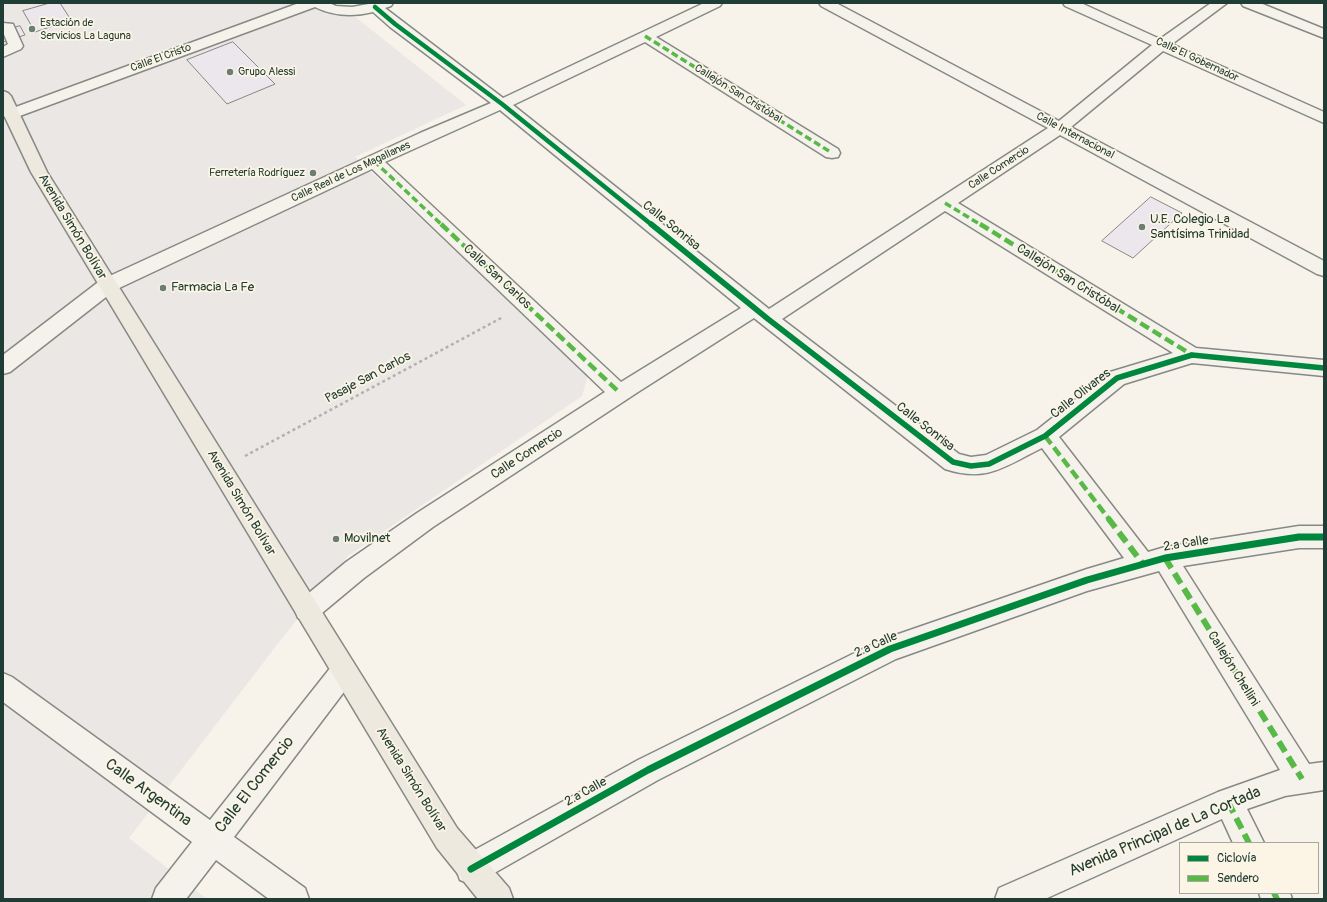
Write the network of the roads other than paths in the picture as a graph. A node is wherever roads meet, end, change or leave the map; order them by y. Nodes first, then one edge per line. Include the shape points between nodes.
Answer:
1 (312, 3) edge
2 (318, 3) edge
3 (715, 3) edge
4 (826, 3) edge
5 (1070, 3) edge
6 (1220, 3) edge
7 (1248, 3) edge
8 (380, 5) edge
9 (3, 27) edge
10 (1324, 34) edge
11 (644, 36) junction
12 (1162, 44) junction
13 (3, 54) edge
14 (502, 104) junction
15 (7, 105) edge
16 (1324, 118) edge
17 (1060, 128) junction
18 (832, 153) dead end
19 (374, 161) junction
20 (945, 203) junction
21 (1324, 269) edge
22 (108, 285) junction
23 (761, 314) junction
24 (1192, 355) junction
25 (3, 366) edge
26 (1324, 368) edge
27 (620, 393) junction
28 (1045, 436) junction
29 (953, 462) joint
30 (1324, 537) edge
31 (1154, 561) junction
32 (307, 610) junction
33 (344, 671) junction
34 (3, 686) edge
35 (1313, 778) edge
36 (1228, 802) junction
37 (212, 840) junction
38 (1248, 842) edge
39 (471, 869) junction
40 (167, 899) edge
41 (294, 899) edge
42 (498, 899) edge
43 (1010, 899) edge

1 - 15 street, Calle El Cristo
2 - 8 street via 345,11 357,11
3 - 11 street, Calle Real de Los Magallanes
4 - 17 street, Calle Internacional
5 - 12 street, Calle El Gobernador
6 - 12 street, Calle Comercio
7 - 10 street
8 - 14 street, Calle Sonrisa via 395,24
9 - 13 street via 8,27 16,46
11 - 14 street, Calle Real de Los Magallanes
11 - 18 street, Callejón San Cristóbal
12 - 16 street, Calle El Gobernador
12 - 17 street, Calle Comercio
14 - 19 street, Calle Real de Los Magallanes
14 - 23 street, Calle Sonrisa
15 - 22 main road, Avenida Simón Bolívar via 39,172
17 - 20 street, Calle Comercio
17 - 21 street, Calle Internacional
19 - 22 street, Calle Real de Los Magallanes
19 - 27 street, Calle San Carlos
20 - 23 street, Calle Comercio
20 - 24 street, Callejón San Cristóbal
22 - 25 street, Calle Real de Los Magallanes
22 - 32 main road, Avenida Simón Bolívar
23 - 27 street, Calle Comercio
23 - 29 street, Calle Sonrisa
24 - 26 street, Calle Olivares
24 - 28 street, Calle Olivares via 1117,378
27 - 32 street, Calle Comercio via 425,520 355,570
28 - 29 street, Calle Olivares via 989,464 971,466
28 - 31 street, Callejón Chellini
30 - 31 street, 2.ª Calle via 1300,537
31 - 35 street, Callejón Chellini
31 - 39 street, 2.ª Calle via 1087,580 890,649 648,770
32 - 33 main road, Avenida Simón Bolívar
33 - 37 street, Calle El Comercio
33 - 39 main road, Avenida Simón Bolívar via 447,838
34 - 37 street, Calle Argentina
35 - 36 street, Avenida Principal de La Cortada via 1286,782
36 - 38 street
36 - 43 street, Avenida Principal de La Cortada
37 - 40 street, Calle El Comercio
37 - 41 street, Calle Argentina
39 - 42 main road, Avenida Simón Bolívar

